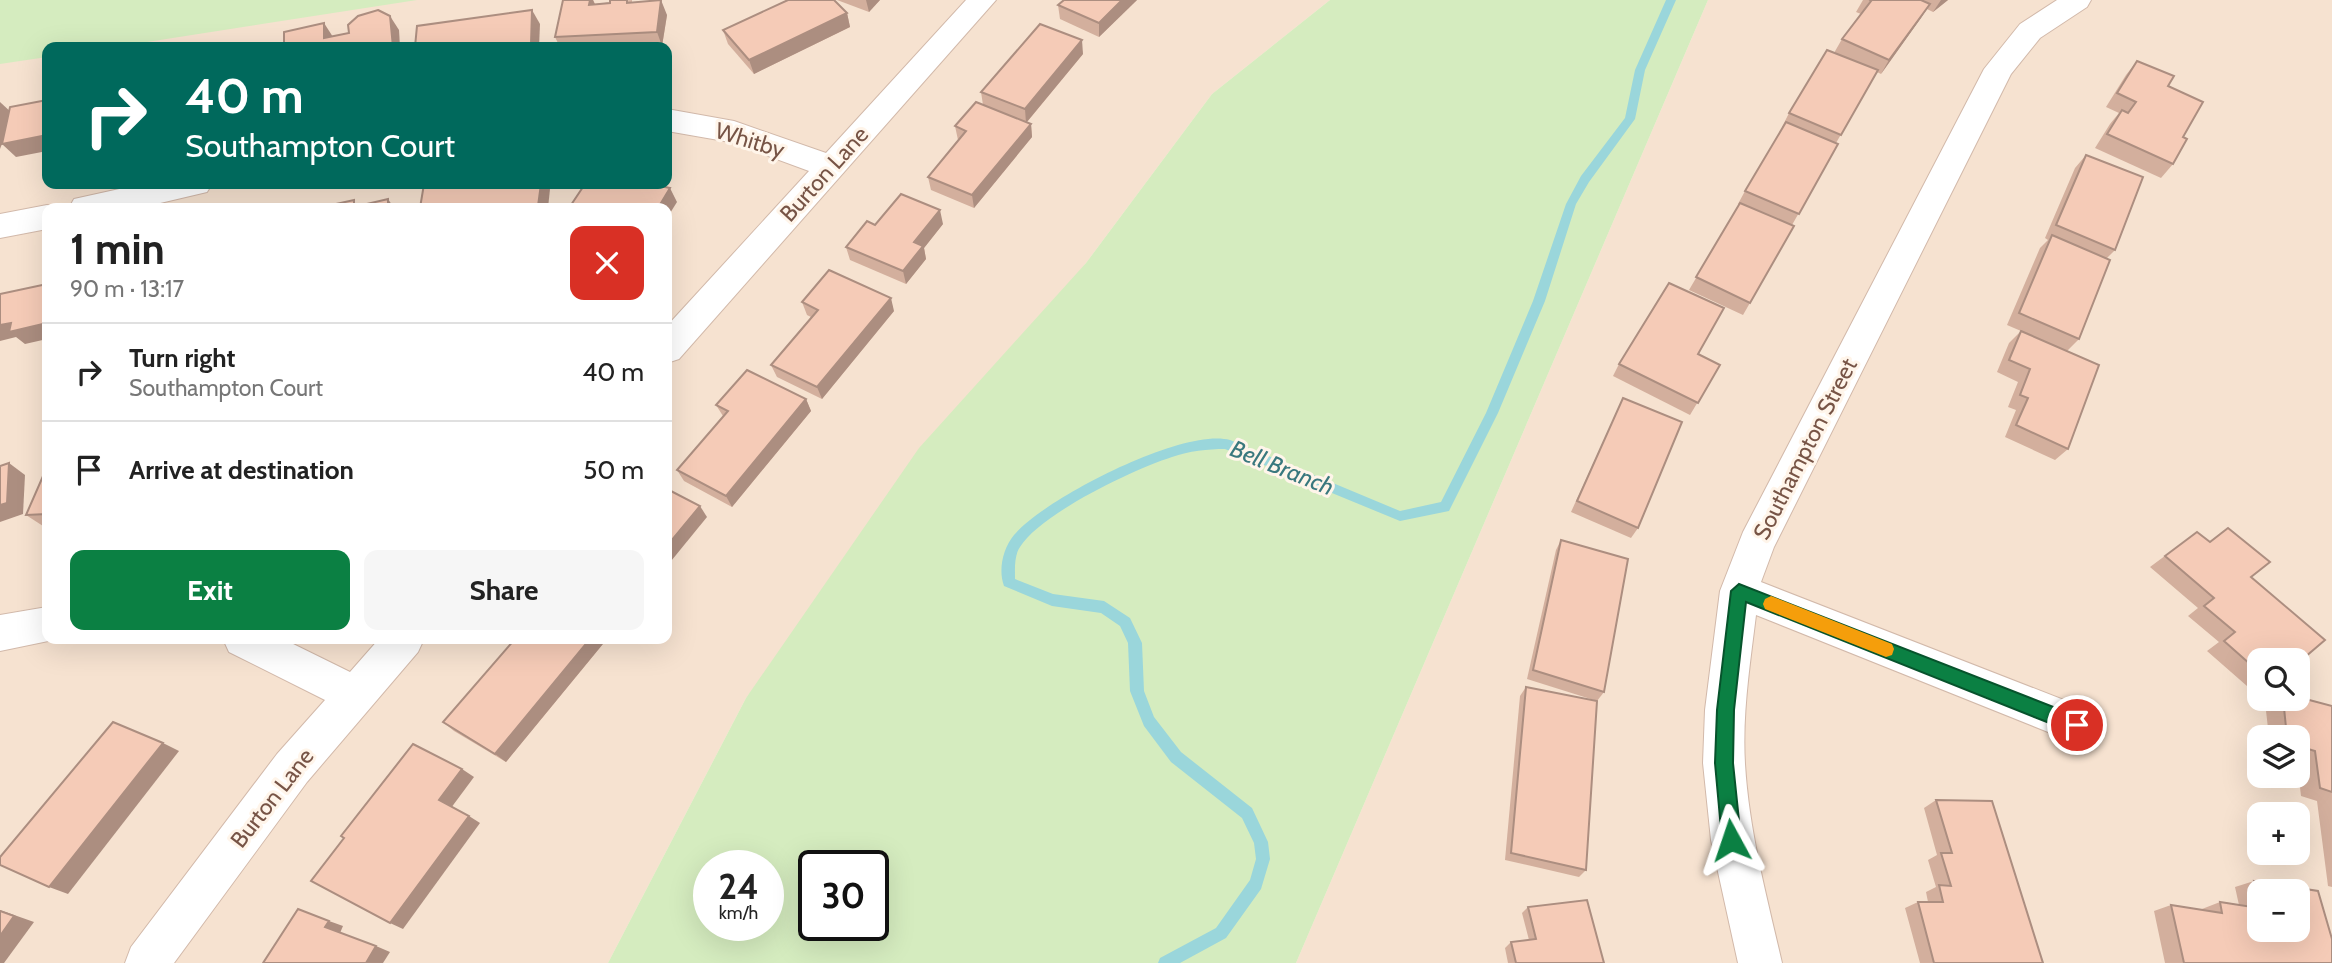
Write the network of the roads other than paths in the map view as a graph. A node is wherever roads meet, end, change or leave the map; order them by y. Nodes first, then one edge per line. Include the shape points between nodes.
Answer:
1 (982, 0) edge
2 (2077, 0) edge
3 (672, 121) edge
4 (831, 167) junction
5 (173, 189) edge
6 (108, 203) edge
7 (42, 218) edge
8 (0, 226) edge
9 (672, 343) edge
10 (1739, 591) junction
11 (42, 626) edge
12 (0, 633) edge
13 (253, 644) edge
14 (400, 644) edge
15 (356, 695) junction
16 (2077, 725) dead end
17 (147, 963) edge
18 (1760, 963) edge

1 - 4 street, Burton Lane
2 - 10 street, Southampton Street via 2030,31 1999,69 1756,544
3 - 4 street, Whitby via 734,132
4 - 9 street, Burton Lane
5 - 6 street
7 - 8 street
10 - 16 street
10 - 18 street, Southampton Street via 1725,710 1724,763 1731,840
11 - 12 street
13 - 15 street
14 - 15 street, Burton Lane
15 - 17 street, Burton Lane via 292,768

